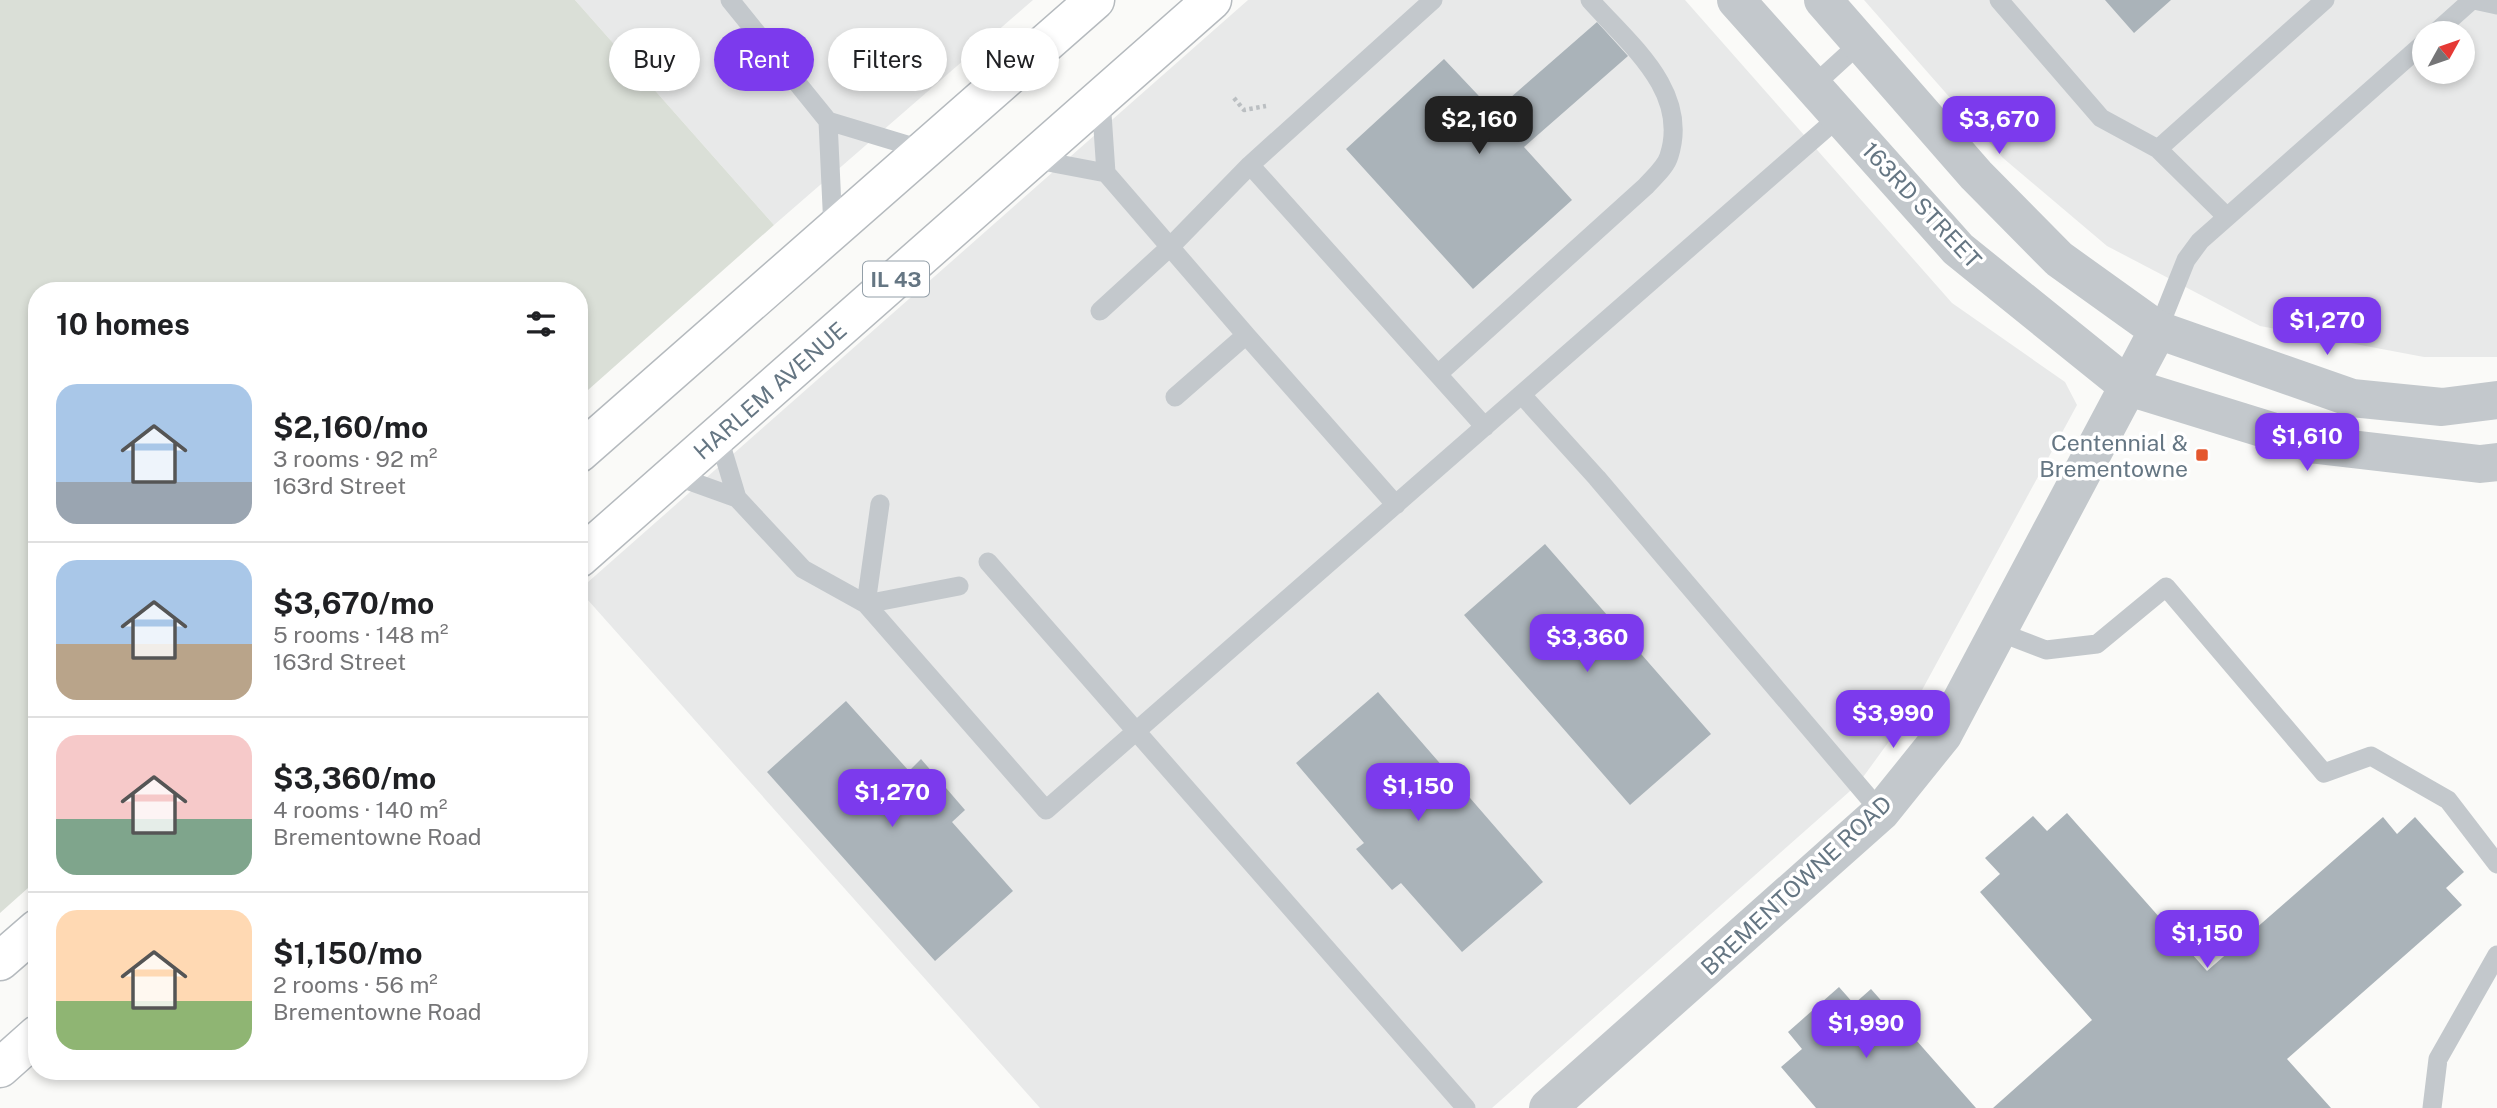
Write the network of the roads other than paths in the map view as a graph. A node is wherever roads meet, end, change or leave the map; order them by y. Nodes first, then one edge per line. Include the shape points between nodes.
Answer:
1 (730, 0) edge
2 (1095, 0) edge
3 (1212, 0) edge
4 (1433, 0) edge
5 (1590, 0) edge
6 (1736, 0) edge
7 (1823, 0) edge
8 (1999, 0) edge
9 (2325, 0) edge
10 (2473, 0) edge
11 (2497, 5) edge
12 (2448, 21) edge
13 (1860, 43) junction
14 (2412, 54) edge
15 (1812, 86) junction
16 (1101, 98) junction
17 (1840, 117) junction
18 (828, 121) junction
19 (2158, 149) junction
20 (924, 150) junction
21 (1032, 159) junction
22 (1250, 165) junction
23 (1106, 173) junction
24 (2227, 217) junction
25 (833, 231) junction
26 (1170, 247) junction
27 (1100, 310) dead end
28 (2158, 330) junction
29 (1246, 335) junction
30 (1438, 374) junction
31 (2129, 387) junction
32 (1522, 395) junction
33 (1175, 397) dead end
34 (2497, 400) edge
35 (1485, 428) junction
36 (718, 435) junction
37 (588, 445) edge
38 (2497, 462) edge
39 (673, 475) junction
40 (737, 498) junction
41 (880, 504) dead end
42 (1396, 505) junction
43 (588, 550) edge
44 (988, 562) dead end
45 (959, 586) dead end
46 (866, 604) junction
47 (1999, 632) junction
48 (1136, 732) junction
49 (1881, 812) junction
50 (2497, 864) edge
51 (28, 937) edge
52 (2497, 955) edge
53 (0, 961) edge
54 (28, 1043) edge
55 (0, 1068) edge
56 (1465, 1108) edge
57 (1548, 1108) edge
58 (2432, 1108) edge

1 - 18 lane
2 - 20 main road
3 - 16 main road, HARLEM AVENUE / IL 43
4 - 22 lane
5 - 30 lane via 1662,81 1674,113 1669,158 1646,186
6 - 15 street, 163RD STREET
7 - 13 street
8 - 19 lane via 2101,118
9 - 19 lane
10 - 11 lane
10 - 12 lane
13 - 15 lane
13 - 28 street via 1976,175 2059,259
14 - 24 lane
15 - 17 street, 163RD STREET
16 - 21 main road, HARLEM AVENUE / IL 43
16 - 23 lane
17 - 31 street, 163RD STREET via 1958,249
17 - 32 lane
18 - 20 lane
18 - 25 lane
19 - 24 lane
20 - 25 main road
21 - 23 lane
21 - 36 main road, HARLEM AVENUE / IL 43
22 - 26 lane
22 - 30 lane
23 - 26 lane
24 - 28 lane via 2186,260
25 - 37 main road
26 - 27 lane
26 - 29 lane
28 - 31 street, BREMENTOWNE ROAD
28 - 34 street via 2352,398 2442,407
29 - 33 lane
29 - 42 lane
30 - 35 lane
31 - 38 street via 2317,445 2480,464
31 - 47 street, BREMENTOWNE ROAD
32 - 35 lane
32 - 49 lane
35 - 42 lane
36 - 39 main road, HARLEM AVENUE / IL 43
36 - 40 lane
39 - 40 lane
39 - 43 main road, HARLEM AVENUE / IL 43
40 - 46 lane via 803,569
41 - 46 lane
42 - 48 lane
44 - 48 lane
45 - 46 lane
46 - 48 lane via 1046,810
47 - 49 street, BREMENTOWNE ROAD via 1944,735
47 - 50 lane via 2046,650 2097,644 2166,587 2324,773 2371,756 2448,800
48 - 56 lane
49 - 57 street, BREMENTOWNE ROAD
51 - 53 main road
52 - 58 lane via 2438,1059
54 - 55 main road

